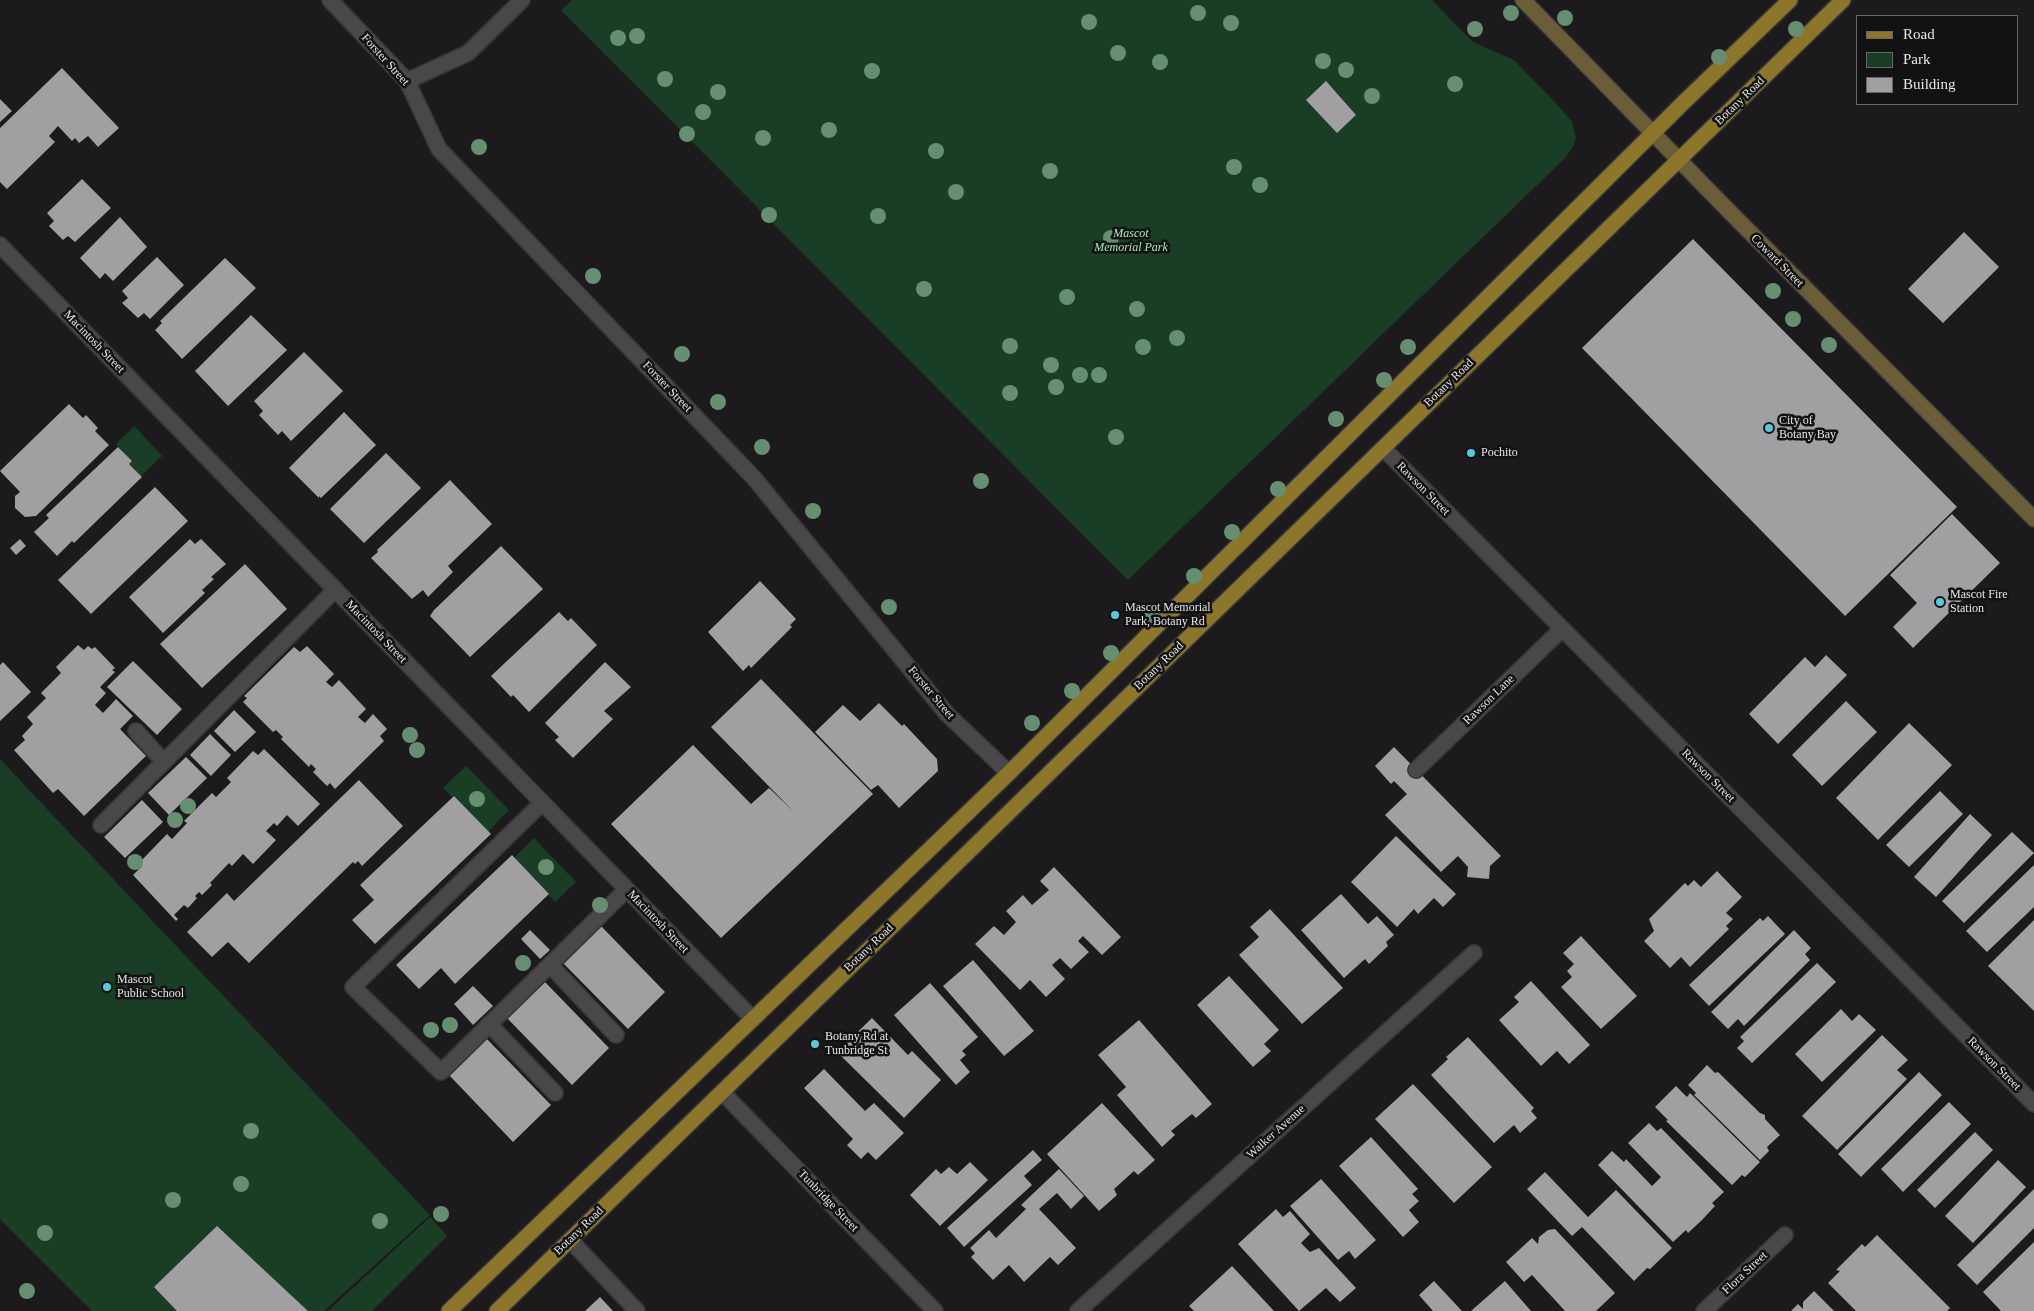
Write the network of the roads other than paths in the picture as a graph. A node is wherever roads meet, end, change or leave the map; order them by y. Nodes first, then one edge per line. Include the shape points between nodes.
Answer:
1 (330, 0) edge
2 (522, 0) edge
3 (1523, 0) edge
4 (1790, 0) edge
5 (1843, 0) edge
6 (406, 81) junction
7 (1652, 134) junction
8 (1678, 160) junction
9 (0, 244) edge
10 (1383, 448) junction
11 (2034, 519) edge
12 (335, 590) junction
13 (1562, 629) junction
14 (136, 731) dead end
15 (164, 762) junction
16 (1416, 770) dead end
17 (1009, 773) junction
18 (542, 803) junction
19 (101, 826) dead end
20 (626, 890) junction
21 (1474, 954) dead end
22 (550, 965) junction
23 (753, 1019) junction
24 (489, 1024) junction
25 (616, 1035) dead end
26 (722, 1092) junction
27 (555, 1093) dead end
28 (2034, 1104) edge
29 (1785, 1236) dead end
30 (570, 1240) junction
31 (449, 1311) edge
32 (497, 1311) edge
33 (637, 1311) edge
34 (935, 1311) edge
35 (1078, 1311) edge
36 (1704, 1311) edge

1 - 6 street, Forster Street
2 - 6 street via 468,52
3 - 7 street, Coward Street
4 - 7 main road
5 - 8 main road, Botany Road
6 - 17 street, Forster Street via 439,149 754,478 946,714
7 - 8 street, Coward Street
7 - 17 main road
8 - 10 main road, Botany Road
8 - 11 street, Coward Street
9 - 12 street, Macintosh Street
10 - 13 street, Rawson Street
10 - 26 main road, Botany Road
12 - 15 street
12 - 18 street, Macintosh Street
13 - 16 street, Rawson Lane
13 - 28 street, Rawson Street
14 - 15 street
15 - 19 street
17 - 23 main road
18 - 20 street, Macintosh Street
18 - 24 street via 353,987 440,1072
20 - 22 street
20 - 23 street, Macintosh Street
21 - 35 street, Walker Avenue
22 - 24 street
22 - 25 street
23 - 31 main road
24 - 27 street
26 - 30 main road, Botany Road
26 - 34 street, Tunbridge Street
29 - 36 street, Flora Street
30 - 32 main road, Botany Road
30 - 33 street

